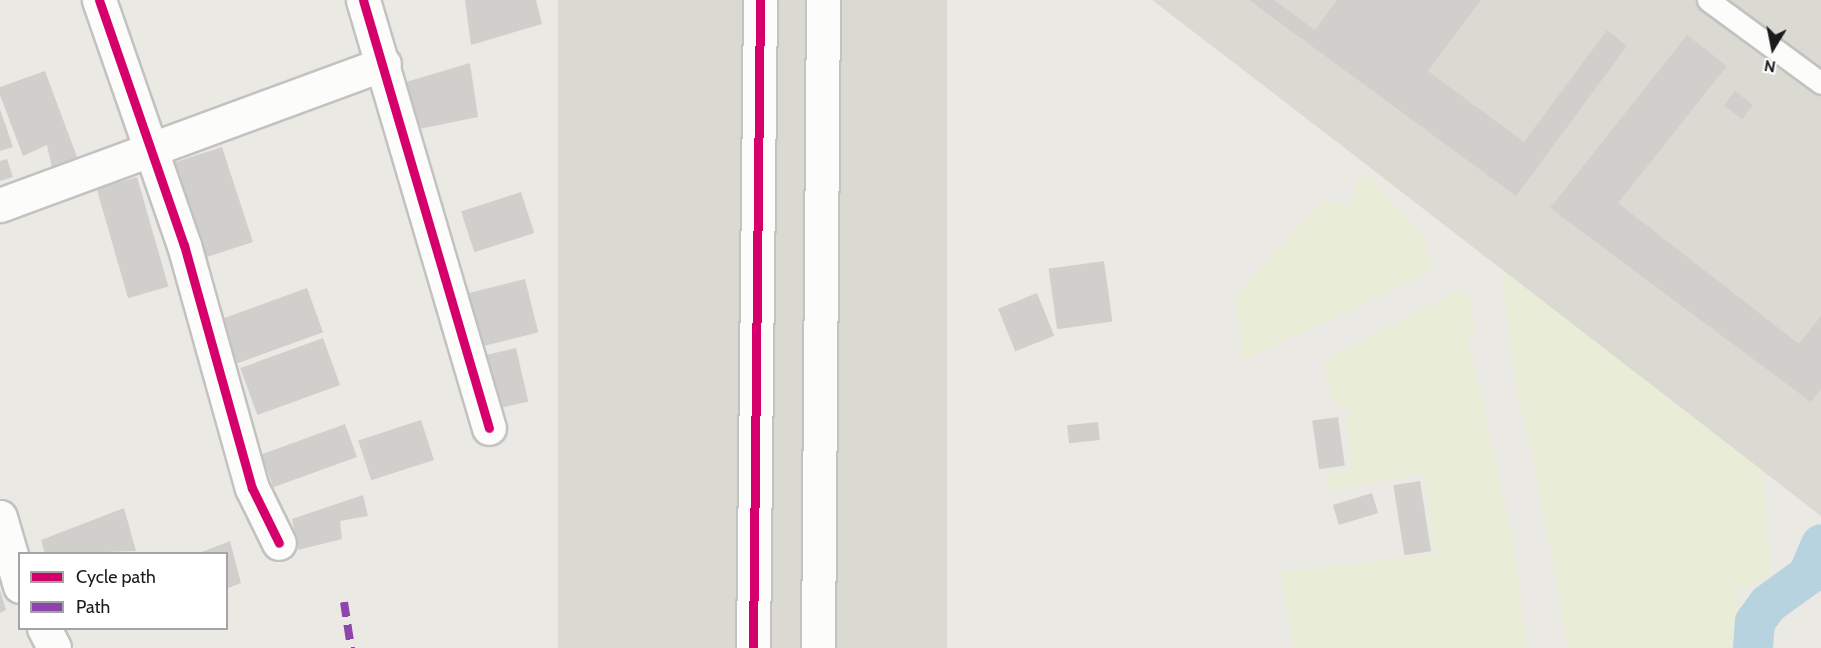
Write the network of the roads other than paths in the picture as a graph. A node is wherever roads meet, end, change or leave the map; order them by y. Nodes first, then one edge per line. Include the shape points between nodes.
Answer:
1 (99, 0) edge
2 (363, 0) edge
3 (760, 0) edge
4 (823, 0) edge
5 (1708, 0) edge
6 (384, 64) junction
7 (1821, 83) edge
8 (149, 148) junction
9 (0, 205) edge
10 (489, 428) dead end
11 (0, 517) edge
12 (279, 543) dead end
13 (18, 579) edge
14 (45, 630) edge
15 (54, 648) edge
16 (753, 648) edge
17 (818, 648) edge

1 - 8 street
2 - 6 street
3 - 16 street
4 - 17 street
5 - 7 lane
6 - 8 street
6 - 10 street
8 - 9 street
8 - 12 street via 184,245 252,488
11 - 13 street
14 - 15 street

